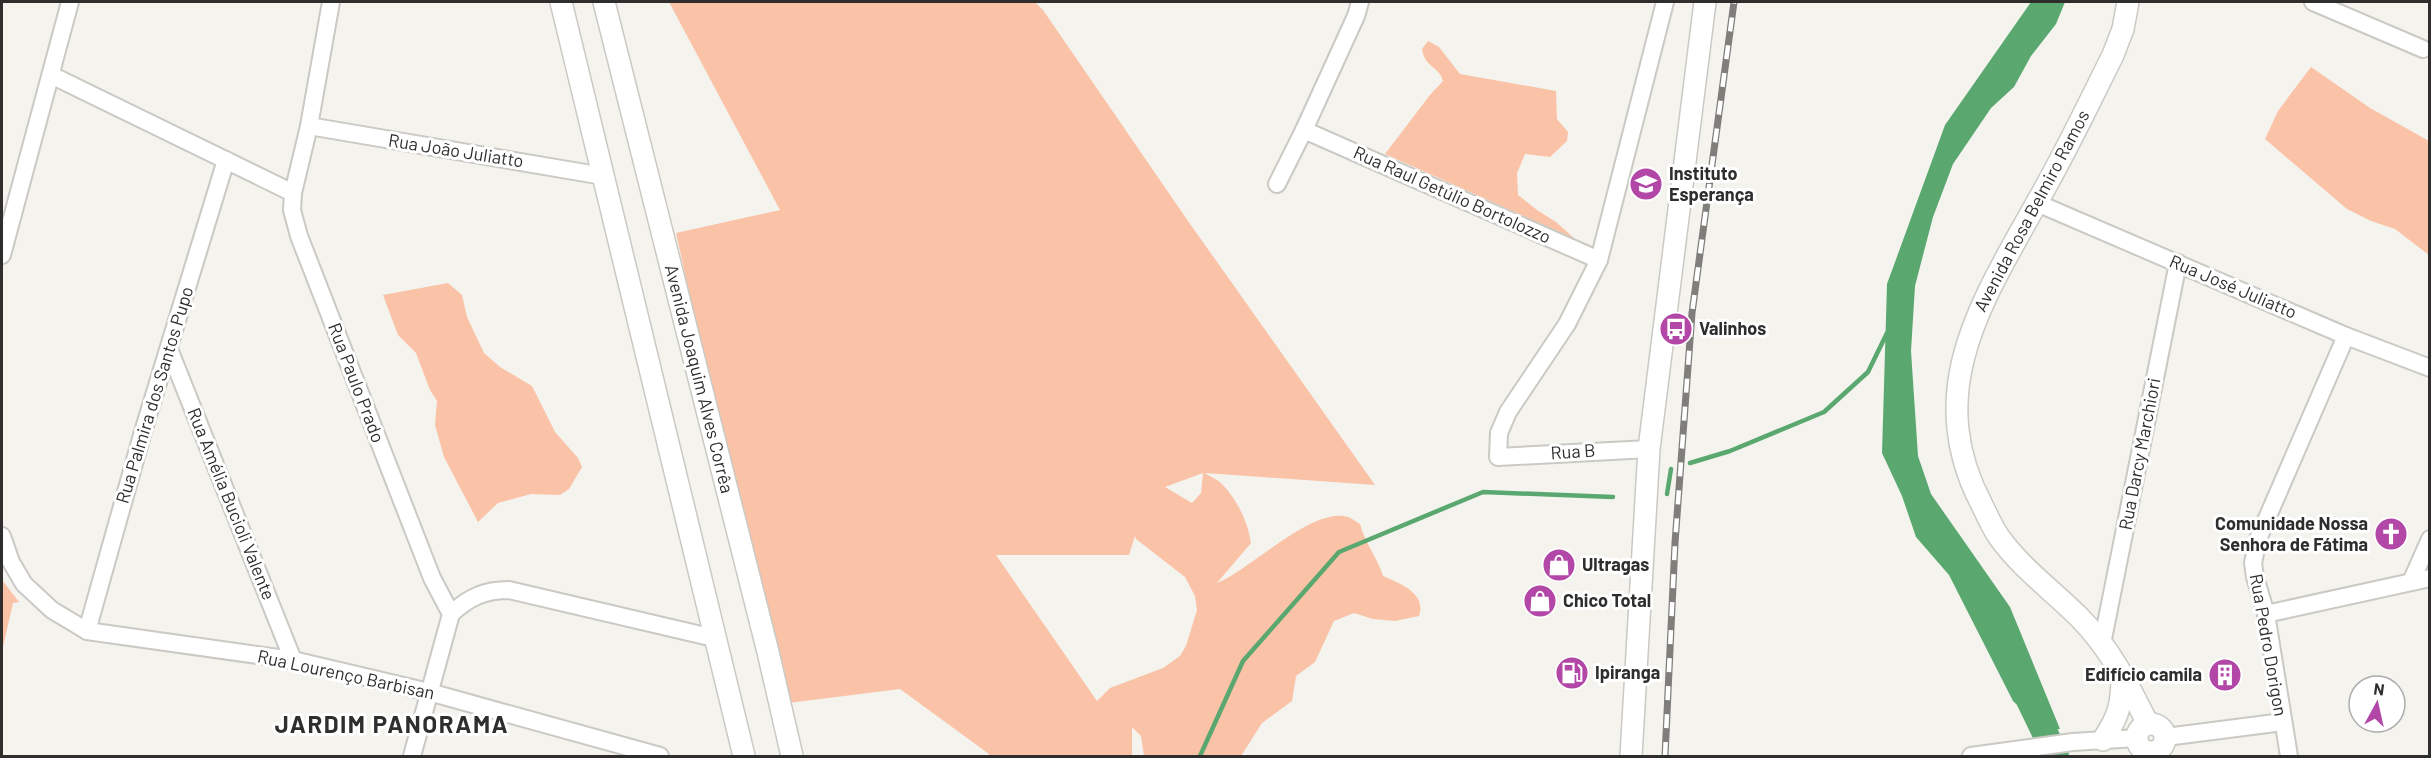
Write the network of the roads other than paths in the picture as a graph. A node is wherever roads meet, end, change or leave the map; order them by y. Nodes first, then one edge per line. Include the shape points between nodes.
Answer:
1 (70, 2) edge
2 (331, 2) edge
3 (561, 2) edge
4 (604, 2) edge
5 (1360, 2) edge
6 (1665, 2) edge
7 (1705, 2) edge
8 (2128, 2) edge
9 (2313, 2) edge
10 (2423, 49) dead end
11 (51, 75) junction
12 (309, 126) junction
13 (1304, 130) junction
14 (226, 160) junction
15 (603, 176) junction
16 (1276, 184) dead end
17 (293, 192) junction
18 (2037, 203) junction
19 (2, 255) edge
20 (1599, 260) junction
21 (2178, 263) junction
22 (2346, 336) junction
23 (169, 349) junction
24 (2430, 368) edge
25 (1649, 449) junction
26 (2, 536) edge
27 (2430, 539) edge
28 (2430, 578) edge
29 (2411, 582) junction
30 (452, 614) junction
31 (2266, 614) junction
32 (87, 631) junction
33 (714, 638) junction
34 (2102, 644) junction
35 (293, 660) junction
36 (2122, 672) junction
37 (429, 692) junction
38 (2283, 722) junction
39 (2142, 731) junction
40 (2103, 740) junction
41 (2162, 748) edge
42 (412, 756) edge
43 (660, 756) edge
44 (744, 756) edge
45 (792, 756) edge
46 (1631, 756) edge
47 (1971, 756) edge
48 (2289, 756) edge

1 - 11 street
2 - 12 street, Rua Paulo Prado
3 - 15 main road
4 - 45 main road, Avenida Joaquim Alves Corrêa
5 - 13 street
6 - 20 street
7 - 25 main road
8 - 18 main road, Avenida Rosa Belmiro Ramos via 2113,55
9 - 10 street
11 - 14 street
11 - 19 street
12 - 15 street, Rua João Juliatto
12 - 17 street, Rua Paulo Prado
13 - 16 street
13 - 20 street, Rua Raul Getúlio Bortolozzo
14 - 17 street
14 - 23 street, Rua Palmira dos Santos Pupo
15 - 33 main road
17 - 30 street, Rua Paulo Prado via 292,210 299,236 432,578
18 - 21 street, Rua José Juliatto
18 - 34 main road, Avenida Rosa Belmiro Ramos via 1973,324 1958,378 1960,447 1963,465 1999,536 2022,565 2080,618
20 - 25 street, Rua B via 1567,324 1508,412 1499,433 1498,457
21 - 22 street, Rua José Juliatto
21 - 34 street, Rua Darcy Marchiori
22 - 24 street, Rua José Juliatto
22 - 31 street, Rua Pedro Dorigon via 2258,538 2253,563
23 - 32 street, Rua Palmira dos Santos Pupo
23 - 35 street, Rua Amélia Bucioli Valente
25 - 46 main road
26 - 32 street, Rua Lourenço Barbisan via 24,584 51,610
27 - 29 street
28 - 29 street
29 - 31 street
30 - 33 street via 478,594 509,590
30 - 37 street
31 - 38 street, Rua Pedro Dorigon
32 - 35 street, Rua Lourenço Barbisan
33 - 44 main road
34 - 36 main road, Avenida Rosa Belmiro Ramos
35 - 37 street, Rua Lourenço Barbisan
36 - 39 main road, Avenida Rosa Belmiro Ramos
36 - 40 main road via 2122,701 2116,721
37 - 42 street
37 - 43 street, Rua Lourenço Barbisan
38 - 41 street
38 - 48 street, Rua Pedro Dorigon
39 - 40 street
39 - 41 main road via 2157,725
40 - 47 street

